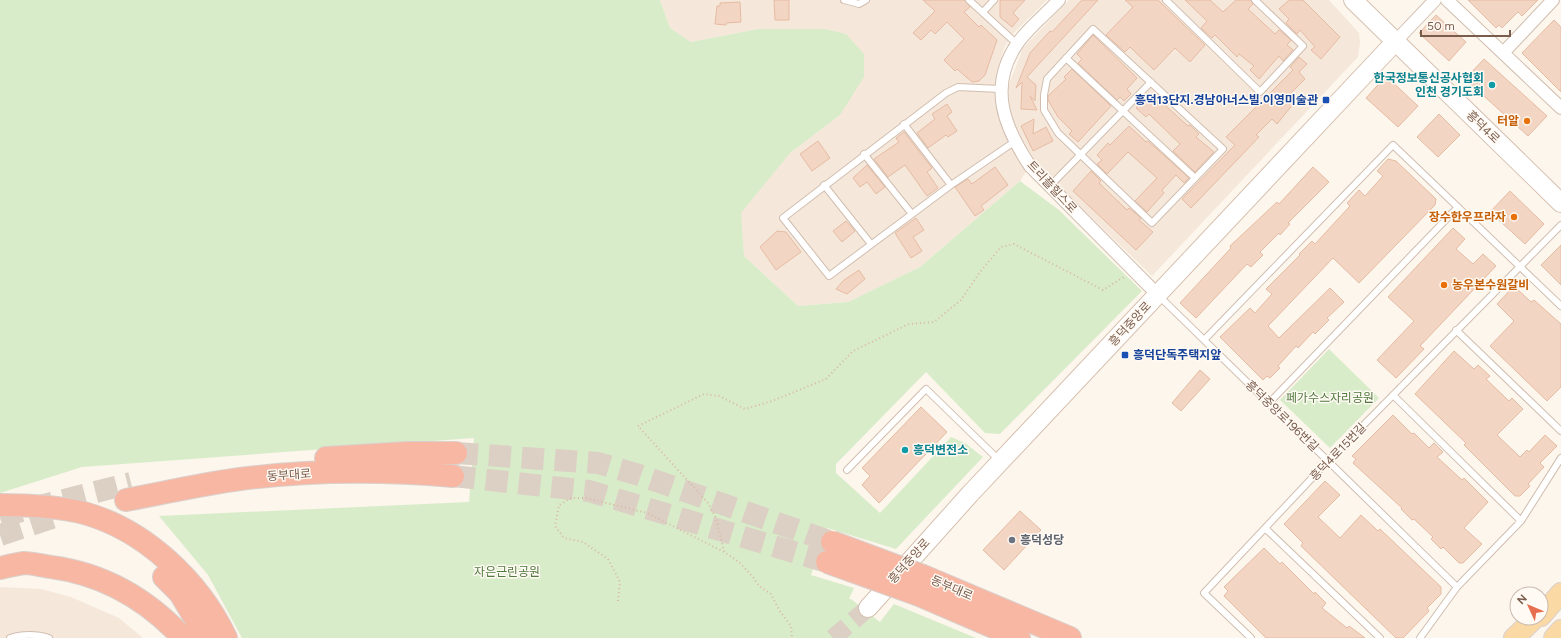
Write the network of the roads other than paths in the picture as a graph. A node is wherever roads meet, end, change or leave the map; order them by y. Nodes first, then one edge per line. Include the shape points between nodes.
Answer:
1 (844, 0) edge
2 (866, 0) edge
3 (969, 0) edge
4 (994, 0) edge
5 (1059, 0) edge
6 (1166, 0) edge
7 (1255, 0) edge
8 (1353, 0) edge
9 (1435, 0) edge
10 (1447, 0) edge
11 (1553, 0) edge
12 (983, 12) junction
13 (1395, 42) junction
14 (1017, 44) junction
15 (1503, 53) junction
16 (1066, 58) junction
17 (1151, 82) junction
18 (1000, 89) junction
19 (1561, 108) edge
20 (1124, 111) junction
21 (904, 124) junction
22 (1014, 142) junction
23 (864, 154) junction
24 (1080, 155) junction
25 (1195, 178) junction
26 (824, 185) junction
27 (951, 186) junction
28 (1049, 187) junction
29 (1561, 203) edge
30 (1458, 207) junction
31 (912, 214) junction
32 (1561, 225) edge
33 (872, 244) junction
34 (1519, 266) junction
35 (1158, 295) junction
36 (1561, 306) edge
37 (1456, 330) junction
38 (1204, 340) junction
39 (1393, 395) junction
40 (1269, 403) junction
41 (1561, 431) edge
42 (456, 453) tunnel mouth
43 (1561, 458) edge
44 (1000, 461) junction
45 (1328, 461) junction
46 (847, 470) dead end
47 (453, 476) tunnel mouth
48 (0, 505) edge
49 (0, 512) edge
50 (1521, 520) junction
51 (1265, 528) junction
52 (829, 552) tunnel mouth
53 (0, 569) edge
54 (921, 586) junction
55 (1457, 587) junction
56 (868, 608) tunnel mouth
57 (1527, 626) edge
58 (1533, 626) edge
59 (1561, 630) edge
60 (10, 638) edge
61 (50, 638) edge
62 (166, 638) edge
63 (183, 638) edge
64 (207, 638) edge
65 (226, 638) edge
66 (1019, 638) edge
67 (1070, 638) edge
68 (1250, 638) edge
69 (1380, 638) edge
70 (1420, 638) edge
71 (1514, 638) edge
72 (1523, 638) edge
73 (1554, 638) edge

1 - 2 lane via 858,4
3 - 12 lane
4 - 12 lane
5 - 14 street, 트리플힐스로
6 - 7 lane via 1260,92 1303,46
8 - 13 street, 흥덕4로
9 - 13 street
10 - 15 street
11 - 15 street
12 - 14 lane
13 - 29 street, 흥덕4로
13 - 35 street, 흥덕중앙로
14 - 18 street, 트리플힐스로 via 1007,64
15 - 19 street
16 - 17 lane via 1093,29
16 - 20 lane
16 - 24 lane via 1047,79 1044,110 1058,133
17 - 20 lane
17 - 25 lane via 1223,149
18 - 21 lane via 958,87
18 - 22 street, 트리플힐스로 via 1004,117
20 - 24 lane
20 - 25 lane
21 - 23 lane
21 - 27 lane
22 - 27 lane
22 - 28 street, 트리플힐스로 via 1030,166
23 - 26 lane
23 - 31 lane
24 - 25 lane via 1152,223
24 - 28 lane
26 - 33 lane
26 - 33 lane via 783,218 829,276
27 - 31 lane
28 - 35 street, 트리플힐스로
30 - 34 lane
30 - 38 lane via 1393,145
30 - 40 lane
31 - 33 lane
32 - 34 lane, 흥덕4로15번길
34 - 36 lane
34 - 37 lane, 흥덕4로15번길
35 - 38 lane, 흥덕중앙로196번길
35 - 44 street, 흥덕중앙로
37 - 39 lane, 흥덕4로15번길
37 - 41 lane
38 - 40 lane, 흥덕중앙로196번길
39 - 45 lane, 흥덕4로15번길
39 - 50 lane
40 - 45 lane, 흥덕중앙로196번길
42 - 47 highway, 동부대로 via 331,458 257,465 128,492 294,474 403,471
43 - 50 lane
44 - 46 lane via 926,389
44 - 56 street, 흥덕중앙로
45 - 51 lane, 흥덕4로15번길
45 - 55 lane, 흥덕중앙로196번길
48 - 65 highway via 33,505 83,513 124,530 154,549 177,570 199,594 220,624
49 - 64 highway via 67,520 101,532 133,550 159,571 180,593
50 - 55 lane
51 - 68 lane, 흥덕4로15번길 via 1204,593
51 - 69 lane
52 - 54 highway, 동부대로, bridge
53 - 62 highway via 89,587 117,600
53 - 63 highway via 25,563 87,574 148,605
54 - 66 highway, 동부대로
54 - 67 highway, 동부대로
55 - 70 lane
57 - 71 main road
58 - 72 main road
59 - 73 main road
60 - 61 lane via 19,635 42,635

